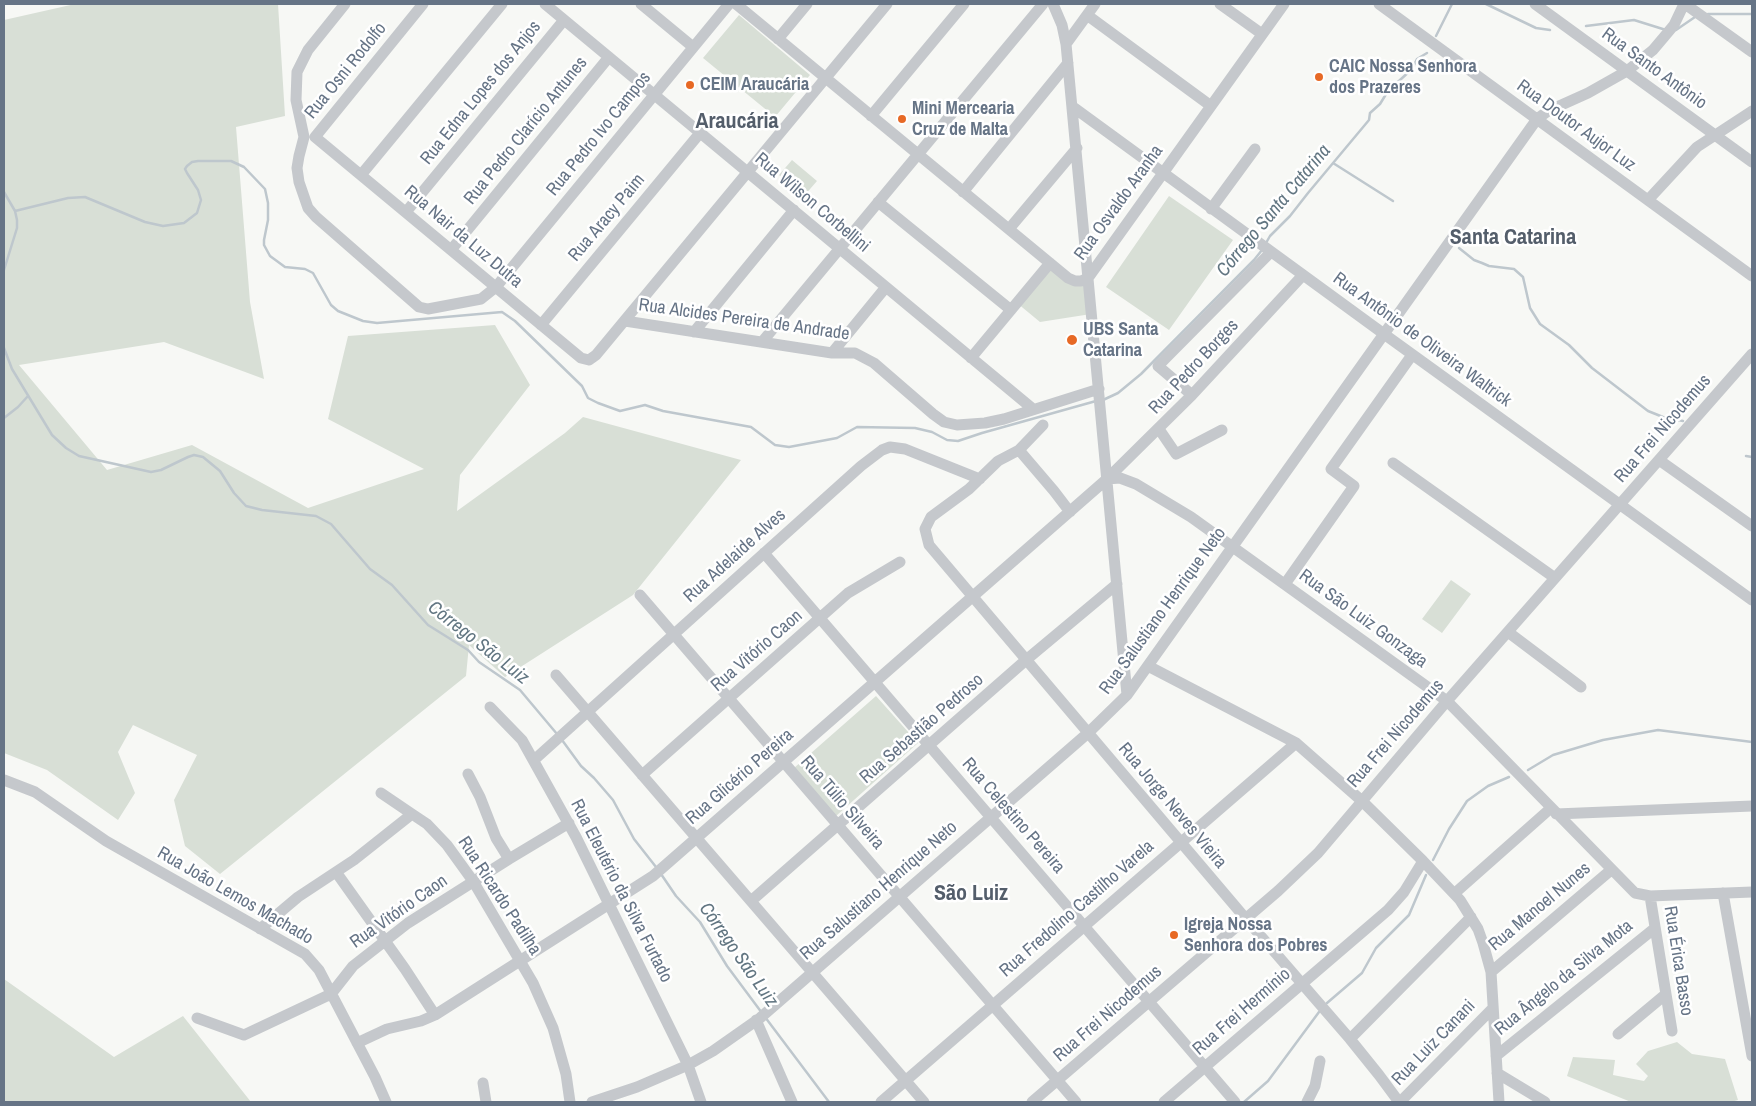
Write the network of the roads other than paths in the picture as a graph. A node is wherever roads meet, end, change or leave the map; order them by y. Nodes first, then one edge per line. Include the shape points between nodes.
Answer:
1 (345, 4) edge
2 (423, 4) edge
3 (502, 4) edge
4 (545, 4) edge
5 (641, 4) edge
6 (729, 4) edge
7 (736, 4) edge
8 (807, 4) edge
9 (887, 4) edge
10 (964, 4) edge
11 (1043, 4) edge
12 (1053, 4) edge
13 (1095, 4) edge
14 (1220, 4) edge
15 (1284, 4) edge
16 (1379, 4) edge
17 (1535, 4) edge
18 (1685, 4) edge
19 (1087, 15) junction
20 (564, 20) junction
21 (1262, 34) junction
22 (778, 39) junction
23 (1066, 44) junction
24 (693, 47) junction
25 (1752, 52) edge
26 (609, 57) junction
27 (1068, 63) junction
28 (1627, 71) junction
29 (826, 78) junction
30 (654, 95) junction
31 (1211, 106) junction
32 (1073, 108) junction
33 (1752, 111) edge
34 (871, 116) junction
35 (1537, 119) junction
36 (700, 133) junction
37 (1716, 135) junction
38 (310, 137) junction
39 (1077, 148) junction
40 (1256, 149) dead end
41 (918, 154) junction
42 (1752, 162) edge
43 (748, 172) junction
44 (1163, 173) junction
45 (361, 175) junction
46 (964, 192) junction
47 (1648, 200) junction
48 (878, 202) junction
49 (1211, 209) junction
50 (794, 210) junction
51 (406, 212) junction
52 (1009, 229) junction
53 (840, 249) junction
54 (451, 250) junction
55 (1269, 250) junction
56 (1050, 263) junction
57 (1303, 275) junction
58 (1752, 276) edge
59 (1088, 278) junction
60 (496, 287) junction
61 (886, 287) junction
62 (1011, 310) junction
63 (625, 321) junction
64 (541, 325) junction
65 (694, 332) junction
66 (1384, 334) junction
67 (762, 342) junction
68 (832, 353) junction
69 (1412, 355) junction
70 (1752, 355) edge
71 (971, 358) junction
72 (1100, 391) junction
73 (1192, 395) junction
74 (1033, 410) junction
75 (1044, 425) dead end
76 (1159, 430) junction
77 (1222, 430) dead end
78 (1019, 450) junction
79 (1659, 460) junction
80 (1394, 463) dead end
81 (980, 479) junction
82 (1107, 480) junction
83 (1620, 505) junction
84 (1070, 512) junction
85 (1752, 526) edge
86 (1233, 546) junction
87 (764, 553) junction
88 (900, 562) dead end
89 (1555, 578) junction
90 (1116, 584) junction
91 (1285, 584) junction
92 (640, 595) dead end
93 (972, 597) junction
94 (1752, 600) edge
95 (820, 618) junction
96 (1508, 632) junction
97 (674, 634) junction
98 (1026, 660) junction
99 (1148, 666) junction
100 (556, 675) dead end
101 (875, 682) junction
102 (1581, 687) dead end
103 (1127, 695) junction
104 (729, 698) junction
105 (1447, 701) junction
106 (490, 707) dead end
107 (588, 712) junction
108 (1088, 733) junction
109 (1296, 743) junction
110 (929, 746) junction
111 (534, 760) junction
112 (784, 762) junction
113 (468, 774) dead end
114 (642, 775) junction
115 (4, 780) edge
116 (381, 793) dead end
117 (1362, 801) junction
118 (1752, 806) edge
119 (1554, 811) junction
120 (412, 814) junction
121 (991, 817) junction
122 (569, 824) junction
123 (839, 826) junction
124 (697, 838) junction
125 (1181, 842) junction
126 (509, 859) junction
127 (1424, 861) junction
128 (1611, 870) junction
129 (336, 872) junction
130 (473, 881) junction
131 (1752, 892) edge
132 (1455, 893) junction
133 (1723, 893) junction
134 (900, 896) junction
135 (1650, 896) junction
136 (751, 901) junction
137 (610, 905) junction
138 (1472, 917) junction
139 (1246, 919) junction
140 (1084, 926) junction
141 (1655, 928) junction
142 (260, 929) junction
143 (384, 940) junction
144 (521, 961) junction
145 (812, 972) junction
146 (1491, 972) junction
147 (1302, 984) junction
148 (330, 994) junction
149 (1666, 994) junction
150 (1149, 1002) junction
151 (992, 1005) junction
152 (1493, 1008) junction
153 (435, 1015) junction
154 (761, 1016) junction
155 (197, 1018) dead end
156 (1672, 1031) dead end
157 (1618, 1034) dead end
158 (1350, 1039) junction
159 (357, 1043) junction
160 (1496, 1056) junction
161 (1752, 1056) edge
162 (1320, 1061) dead end
163 (688, 1065) junction
164 (1205, 1067) junction
165 (1497, 1073) junction
166 (905, 1080) junction
167 (1058, 1080) junction
168 (483, 1083) dead end
169 (386, 1102) edge
170 (486, 1102) edge
171 (570, 1102) edge
172 (592, 1102) edge
173 (701, 1102) edge
174 (792, 1102) edge
175 (881, 1102) edge
176 (924, 1102) edge
177 (1032, 1102) edge
178 (1076, 1102) edge
179 (1164, 1102) edge
180 (1235, 1102) edge
181 (1306, 1102) edge
182 (1399, 1102) edge
183 (1499, 1102) edge
184 (1545, 1102) edge

1 - 38 street via 308,50 297,72 296,100
2 - 38 street, Rua Osni Rodolfo
3 - 45 street
4 - 20 street, Rua Wilson Corbellini
5 - 24 street
6 - 24 street, Rua Pedro Ivo Campos
7 - 22 street
8 - 22 street
9 - 29 street
10 - 34 street
11 - 41 street
12 - 23 street
13 - 19 street
14 - 21 street
15 - 21 street, Rua Osvaldo Aranha
16 - 35 street, Rua Doutor Aujor Luz
17 - 28 street, Rua Santo Antônio
18 - 25 street
18 - 28 street via 1674,25 1653,50
19 - 23 street
19 - 31 street
20 - 26 street, Rua Wilson Corbellini
20 - 51 street, Rua Edna Lopes dos Anjos
21 - 31 street, Rua Osvaldo Aranha
22 - 29 street
23 - 27 street
24 - 30 street, Rua Pedro Ivo Campos
26 - 30 street, Rua Wilson Corbellini
26 - 54 street, Rua Pedro Clarício Antunes
27 - 32 street
27 - 46 street
28 - 35 street
28 - 37 street, Rua Santo Antônio
29 - 34 street
29 - 43 street
30 - 36 street, Rua Wilson Corbellini
30 - 60 street, Rua Pedro Ivo Campos
31 - 44 street, Rua Osvaldo Aranha
32 - 39 street
32 - 44 street, Rua Antônio de Oliveira Waltrick
33 - 37 street
34 - 41 street
35 - 47 street, Rua Doutor Aujor Luz
35 - 66 street, Rua Salustiano Henrique Neto
36 - 43 street, Rua Wilson Corbellini
36 - 64 street, Rua Aracy Paim
37 - 42 street, Rua Santo Antônio
37 - 47 street via 1696,147
38 - 45 street, Rua Nair da Luz Dutra
38 - 60 street, Rua Pedro Ivo Campos via 298,156 297,168 308,208 419,307 428,309 481,300
39 - 52 street
39 - 59 street
40 - 49 street
41 - 46 street
41 - 48 street
43 - 50 street, Rua Wilson Corbellini
43 - 63 street
44 - 49 street, Rua Antônio de Oliveira Waltrick
44 - 59 street, Rua Osvaldo Aranha
45 - 51 street, Rua Nair da Luz Dutra
46 - 52 street
47 - 58 street, Rua Doutor Aujor Luz
48 - 53 street
48 - 62 street
49 - 55 street, Rua Antônio de Oliveira Waltrick
50 - 53 street, Rua Wilson Corbellini
50 - 65 street
51 - 54 street, Rua Nair da Luz Dutra
52 - 56 street
53 - 61 street, Rua Wilson Corbellini
53 - 67 street
54 - 60 street, Rua Nair da Luz Dutra
55 - 57 street, Rua Antônio de Oliveira Waltrick
55 - 73 street via 1158,366
56 - 59 street via 1075,281
56 - 62 street
57 - 66 street, Rua Antônio de Oliveira Waltrick
57 - 73 street, Rua Pedro Borges
59 - 72 street, Rua Osvaldo Aranha
60 - 64 street, Rua Nair da Luz Dutra
61 - 68 street
61 - 71 street, Rua Wilson Corbellini
62 - 71 street
63 - 64 street, Rua Nair da Luz Dutra via 589,360 581,358
63 - 65 street, Rua Alcides Pereira de Andrade
65 - 67 street, Rua Alcides Pereira de Andrade
66 - 69 street, Rua Antônio de Oliveira Waltrick
66 - 86 street, Rua Salustiano Henrique Neto
67 - 68 street, Rua Alcides Pereira de Andrade
68 - 74 street, Rua Alcides Pereira de Andrade via 855,353 865,357 944,422 985,424
69 - 83 street, Rua Antônio de Oliveira Waltrick
69 - 91 street via 1331,470 1354,486
70 - 79 street, Rua Frei Nicodemus
71 - 74 street, Rua Wilson Corbellini
72 - 74 street, Rua Alcides Pereira de Andrade
72 - 82 street, Rua Osvaldo Aranha
73 - 76 street, Rua Pedro Borges
75 - 78 street
76 - 77 street via 1176,454
76 - 82 street, Rua Pedro Borges
78 - 81 street via 998,461
78 - 84 street
79 - 83 street, Rua Frei Nicodemus
79 - 85 street
80 - 89 street
81 - 87 street, Rua Adelaide Alves via 905,449 890,447 862,466
81 - 93 street, Rua Jorge Neves Vieira via 938,511 925,529 928,545
82 - 84 street, Rua Glicério Pereira
82 - 86 street, Rua São Luiz Gonzaga via 1120,478 1136,484 1169,502
82 - 90 street, Rua Osvaldo Aranha
83 - 89 street, Rua Frei Nicodemus
83 - 94 street, Rua Antônio de Oliveira Waltrick
84 - 93 street, Rua Glicério Pereira
86 - 91 street, Rua São Luiz Gonzaga
86 - 99 street, Rua Salustiano Henrique Neto
87 - 95 street, Rua Celestino Pereira
87 - 97 street, Rua Adelaide Alves
88 - 95 street, Rua Vitório Caon via 853,590
89 - 96 street, Rua Frei Nicodemus
90 - 98 street, Rua Sebastião Pedroso
90 - 103 street, Rua Osvaldo Aranha
91 - 105 street, Rua São Luiz Gonzaga
92 - 97 street, Rua Túlio Silveira
93 - 98 street, Rua Jorge Neves Vieira
93 - 101 street, Rua Glicério Pereira
95 - 101 street, Rua Celestino Pereira
95 - 104 street, Rua Vitório Caon
96 - 102 street
96 - 105 street, Rua Frei Nicodemus
97 - 104 street, Rua Túlio Silveira
97 - 107 street, Rua Adelaide Alves
98 - 108 street, Rua Jorge Neves Vieira
98 - 110 street, Rua Sebastião Pedroso
99 - 103 street, Rua Salustiano Henrique Neto
99 - 109 street
100 - 107 street
101 - 110 street, Rua Celestino Pereira
101 - 112 street, Rua Glicério Pereira
103 - 108 street, Rua Salustiano Henrique Neto
104 - 112 street, Rua Túlio Silveira
104 - 114 street, Rua Vitório Caon
105 - 117 street, Rua Frei Nicodemus
105 - 119 street, Rua São Luiz Gonzaga
106 - 111 street, Rua Eleutério da Silva Furtado via 516,732
107 - 111 street, Rua Adelaide Alves
107 - 114 street
108 - 121 street, Rua Salustiano Henrique Neto
108 - 125 street, Rua Jorge Neves Vieira
109 - 117 street
109 - 125 street, Rua Fredolino Castilho Varela
110 - 121 street, Rua Celestino Pereira
110 - 123 street, Rua Sebastião Pedroso
111 - 122 street, Rua Eleutério da Silva Furtado
112 - 123 street, Rua Túlio Silveira
112 - 124 street, Rua Glicério Pereira
113 - 126 street via 496,838
114 - 124 street
115 - 142 street, Rua João Lemos Machado via 35,792 106,841
116 - 120 street, Rua Ricardo Padilha
117 - 127 street
117 - 139 street, Rua Frei Nicodemus via 1300,872
118 - 119 street
119 - 128 street, Rua São Luiz Gonzaga
119 - 132 street
120 - 129 street
120 - 130 street, Rua Ricardo Padilha via 436,832
121 - 134 street, Rua Salustiano Henrique Neto
121 - 140 street, Rua Celestino Pereira
122 - 126 street, Rua Vitório Caon
122 - 137 street, Rua Eleutério da Silva Furtado
123 - 134 street, Rua Túlio Silveira
123 - 136 street, Rua Sebastião Pedroso
124 - 136 street
124 - 137 street, Rua Glicério Pereira via 654,876
125 - 139 street, Rua Jorge Neves Vieira
125 - 140 street, Rua Fredolino Castilho Varela
126 - 130 street, Rua Vitório Caon
127 - 132 street
127 - 147 street, Rua Frei Hermínio via 1396,902
128 - 135 street, Rua São Luiz Gonzaga via 1635,893
128 - 146 street, Rua Manoel Nunes
129 - 142 street via 298,897
129 - 143 street
130 - 143 street, Rua Vitório Caon
130 - 144 street, Rua Ricardo Padilha
131 - 133 street, Rua São Luiz Gonzaga
132 - 138 street
133 - 135 street, Rua São Luiz Gonzaga
133 - 161 street
134 - 145 street, Rua Salustiano Henrique Neto
134 - 151 street, Rua Túlio Silveira
135 - 141 street, Rua Érica Basso
136 - 145 street
137 - 144 street, Rua Glicério Pereira
137 - 163 street, Rua Eleutério da Silva Furtado
138 - 146 street
138 - 158 street
139 - 147 street, Rua Jorge Neves Vieira
139 - 150 street, Rua Frei Nicodemus
140 - 150 street, Rua Celestino Pereira
140 - 151 street, Rua Fredolino Castilho Varela
141 - 149 street, Rua Érica Basso
141 - 160 street, Rua Ângelo da Silva Mota
142 - 148 street, Rua João Lemos Machado via 305,954 319,970
143 - 148 street, Rua Vitório Caon via 353,966
143 - 153 street
144 - 153 street, Rua Glicério Pereira
144 - 171 street, Rua Ricardo Padilha via 553,1028
145 - 154 street, Rua Salustiano Henrique Neto
145 - 166 street
146 - 152 street
147 - 158 street, Rua Jorge Neves Vieira
147 - 164 street, Rua Frei Hermínio
148 - 155 street, Rua Vitório Caon via 244,1035
148 - 159 street, Rua João Lemos Machado
149 - 156 street, Rua Érica Basso
149 - 157 street
150 - 164 street, Rua Celestino Pereira
150 - 167 street, Rua Frei Nicodemus
151 - 166 street, Rua Fredolino Castilho Varela
151 - 167 street, Rua Túlio Silveira
152 - 160 street
152 - 182 street, Rua Luiz Canani
153 - 159 street, Rua Glicério Pereira via 387,1029
154 - 163 street, Rua Salustiano Henrique Neto
154 - 174 street
158 - 182 street, Rua Jorge Neves Vieira
159 - 169 street, Rua João Lemos Machado
160 - 165 street
162 - 181 street via 1315,1086
163 - 172 street, Rua Salustiano Henrique Neto
163 - 173 street, Rua Eleutério da Silva Furtado
164 - 179 street, Rua Frei Hermínio
164 - 180 street, Rua Celestino Pereira
165 - 183 street
165 - 184 street
166 - 175 street, Rua Fredolino Castilho Varela
166 - 176 street
167 - 177 street, Rua Frei Nicodemus
167 - 178 street, Rua Túlio Silveira
168 - 170 street

